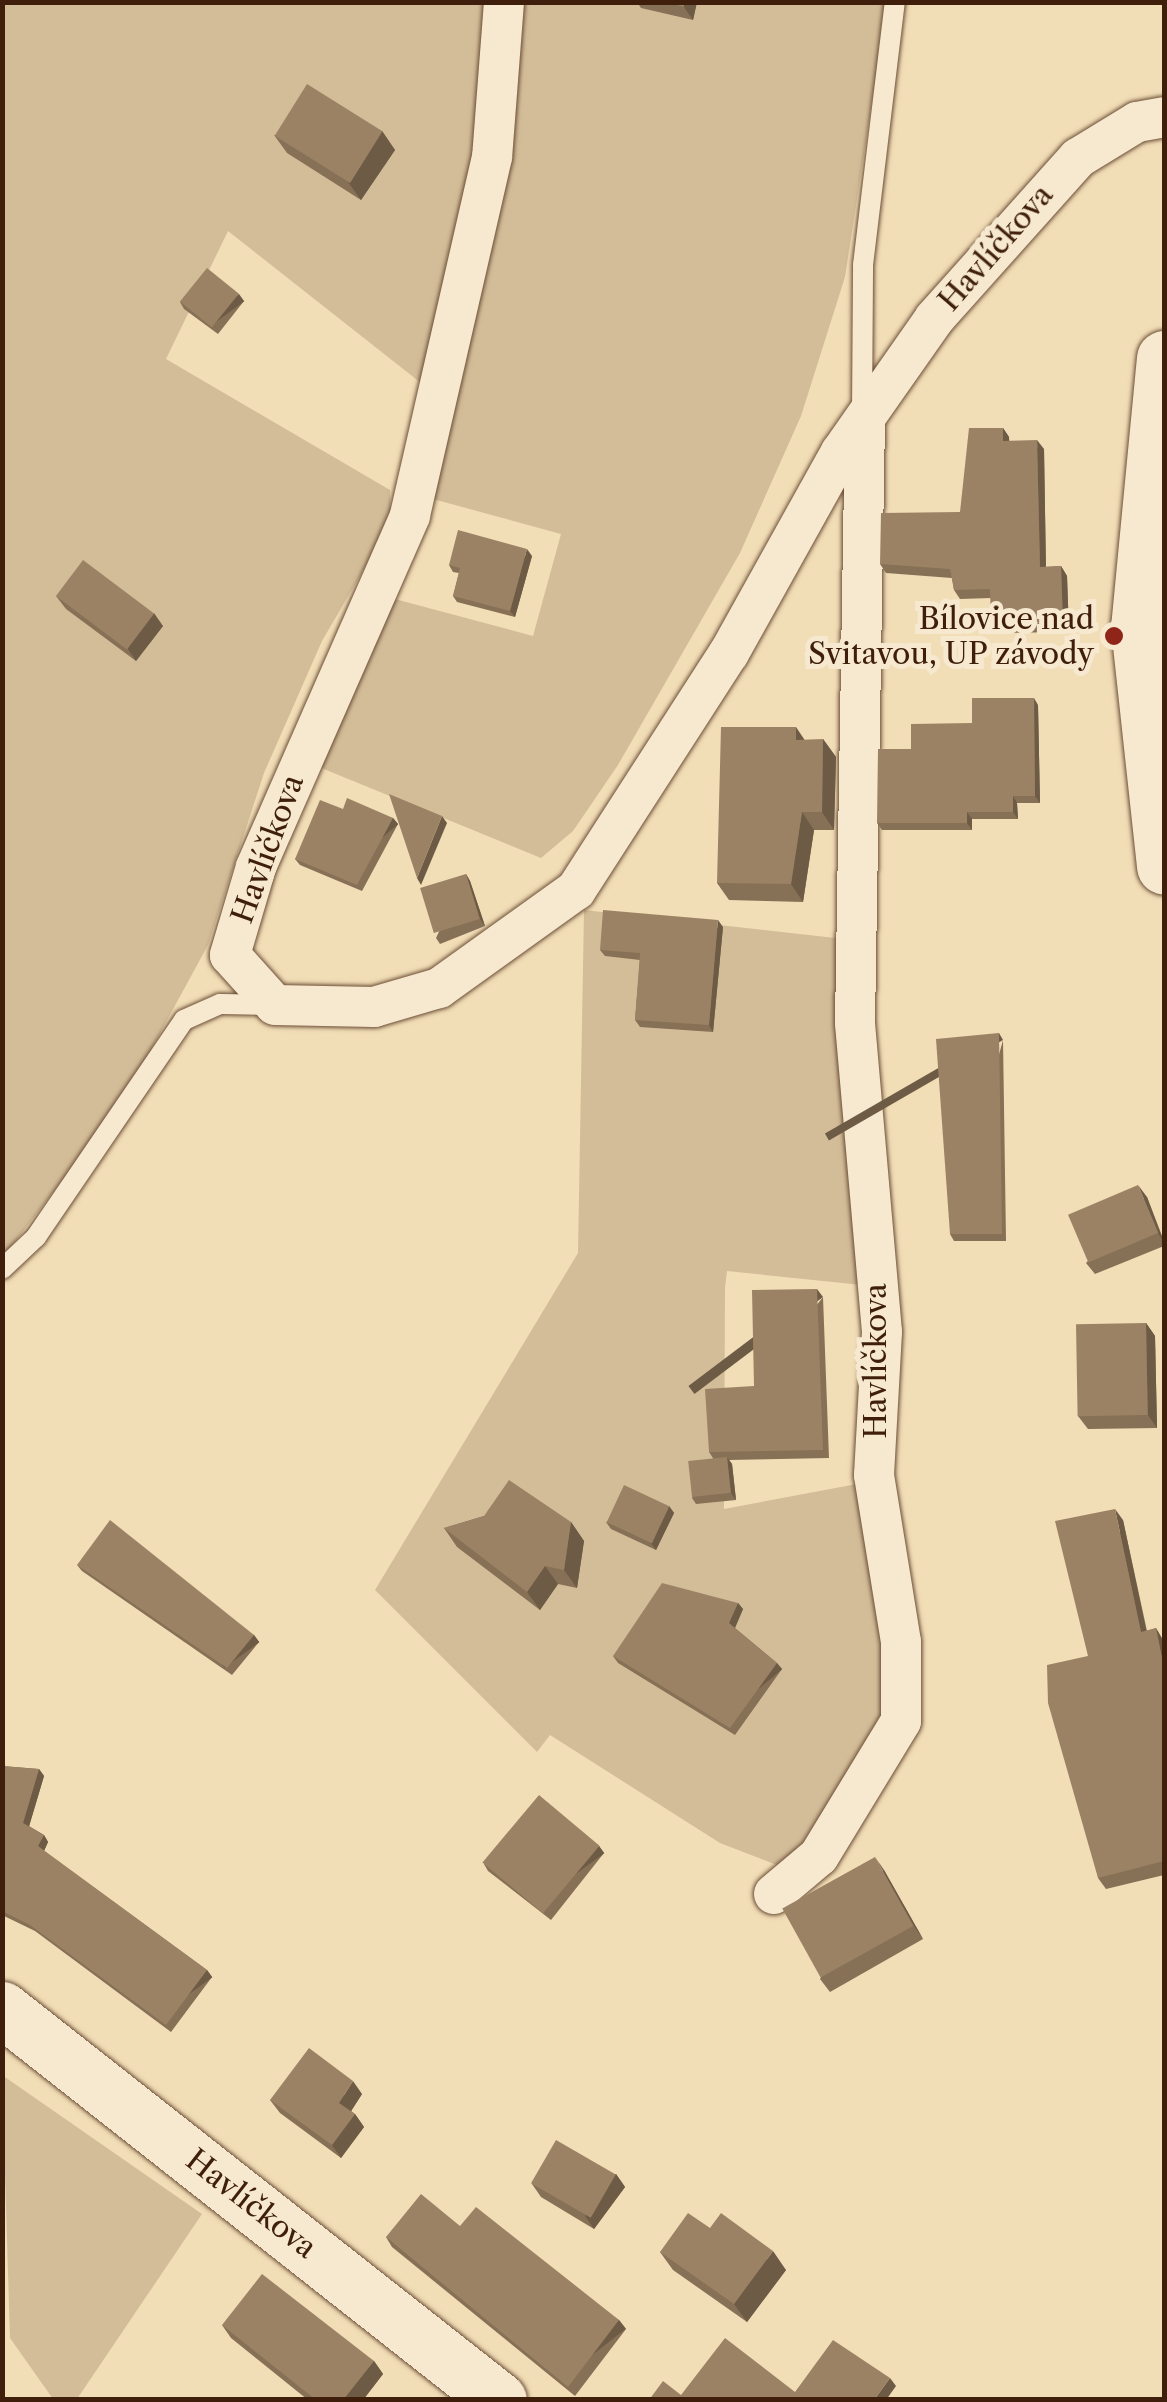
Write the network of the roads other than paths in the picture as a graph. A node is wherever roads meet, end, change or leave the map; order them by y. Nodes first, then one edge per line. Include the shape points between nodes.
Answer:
1 (504, 2) edge
2 (896, 2) edge
3 (1164, 117) edge
4 (1164, 358) edge
5 (865, 422) junction
6 (1164, 867) edge
7 (275, 1005) junction
8 (2, 1269) edge
9 (774, 1894) dead end
10 (2, 2009) edge
11 (500, 2400) edge

1 - 7 street, Havlíčkova via 492,157 410,516 256,867 230,955
2 - 5 lane via 863,265
3 - 5 street, Havlíčkova via 1078,158 934,319
4 - 6 main road via 1138,626
5 - 7 street, Havlíčkova via 576,890 439,988 374,1007
5 - 9 street, Havlíčkova via 856,1023 882,1332 874,1475 901,1642 901,1722 819,1856
7 - 8 lane via 220,1004 184,1020 36,1236
10 - 11 main road, Havlíčkova

